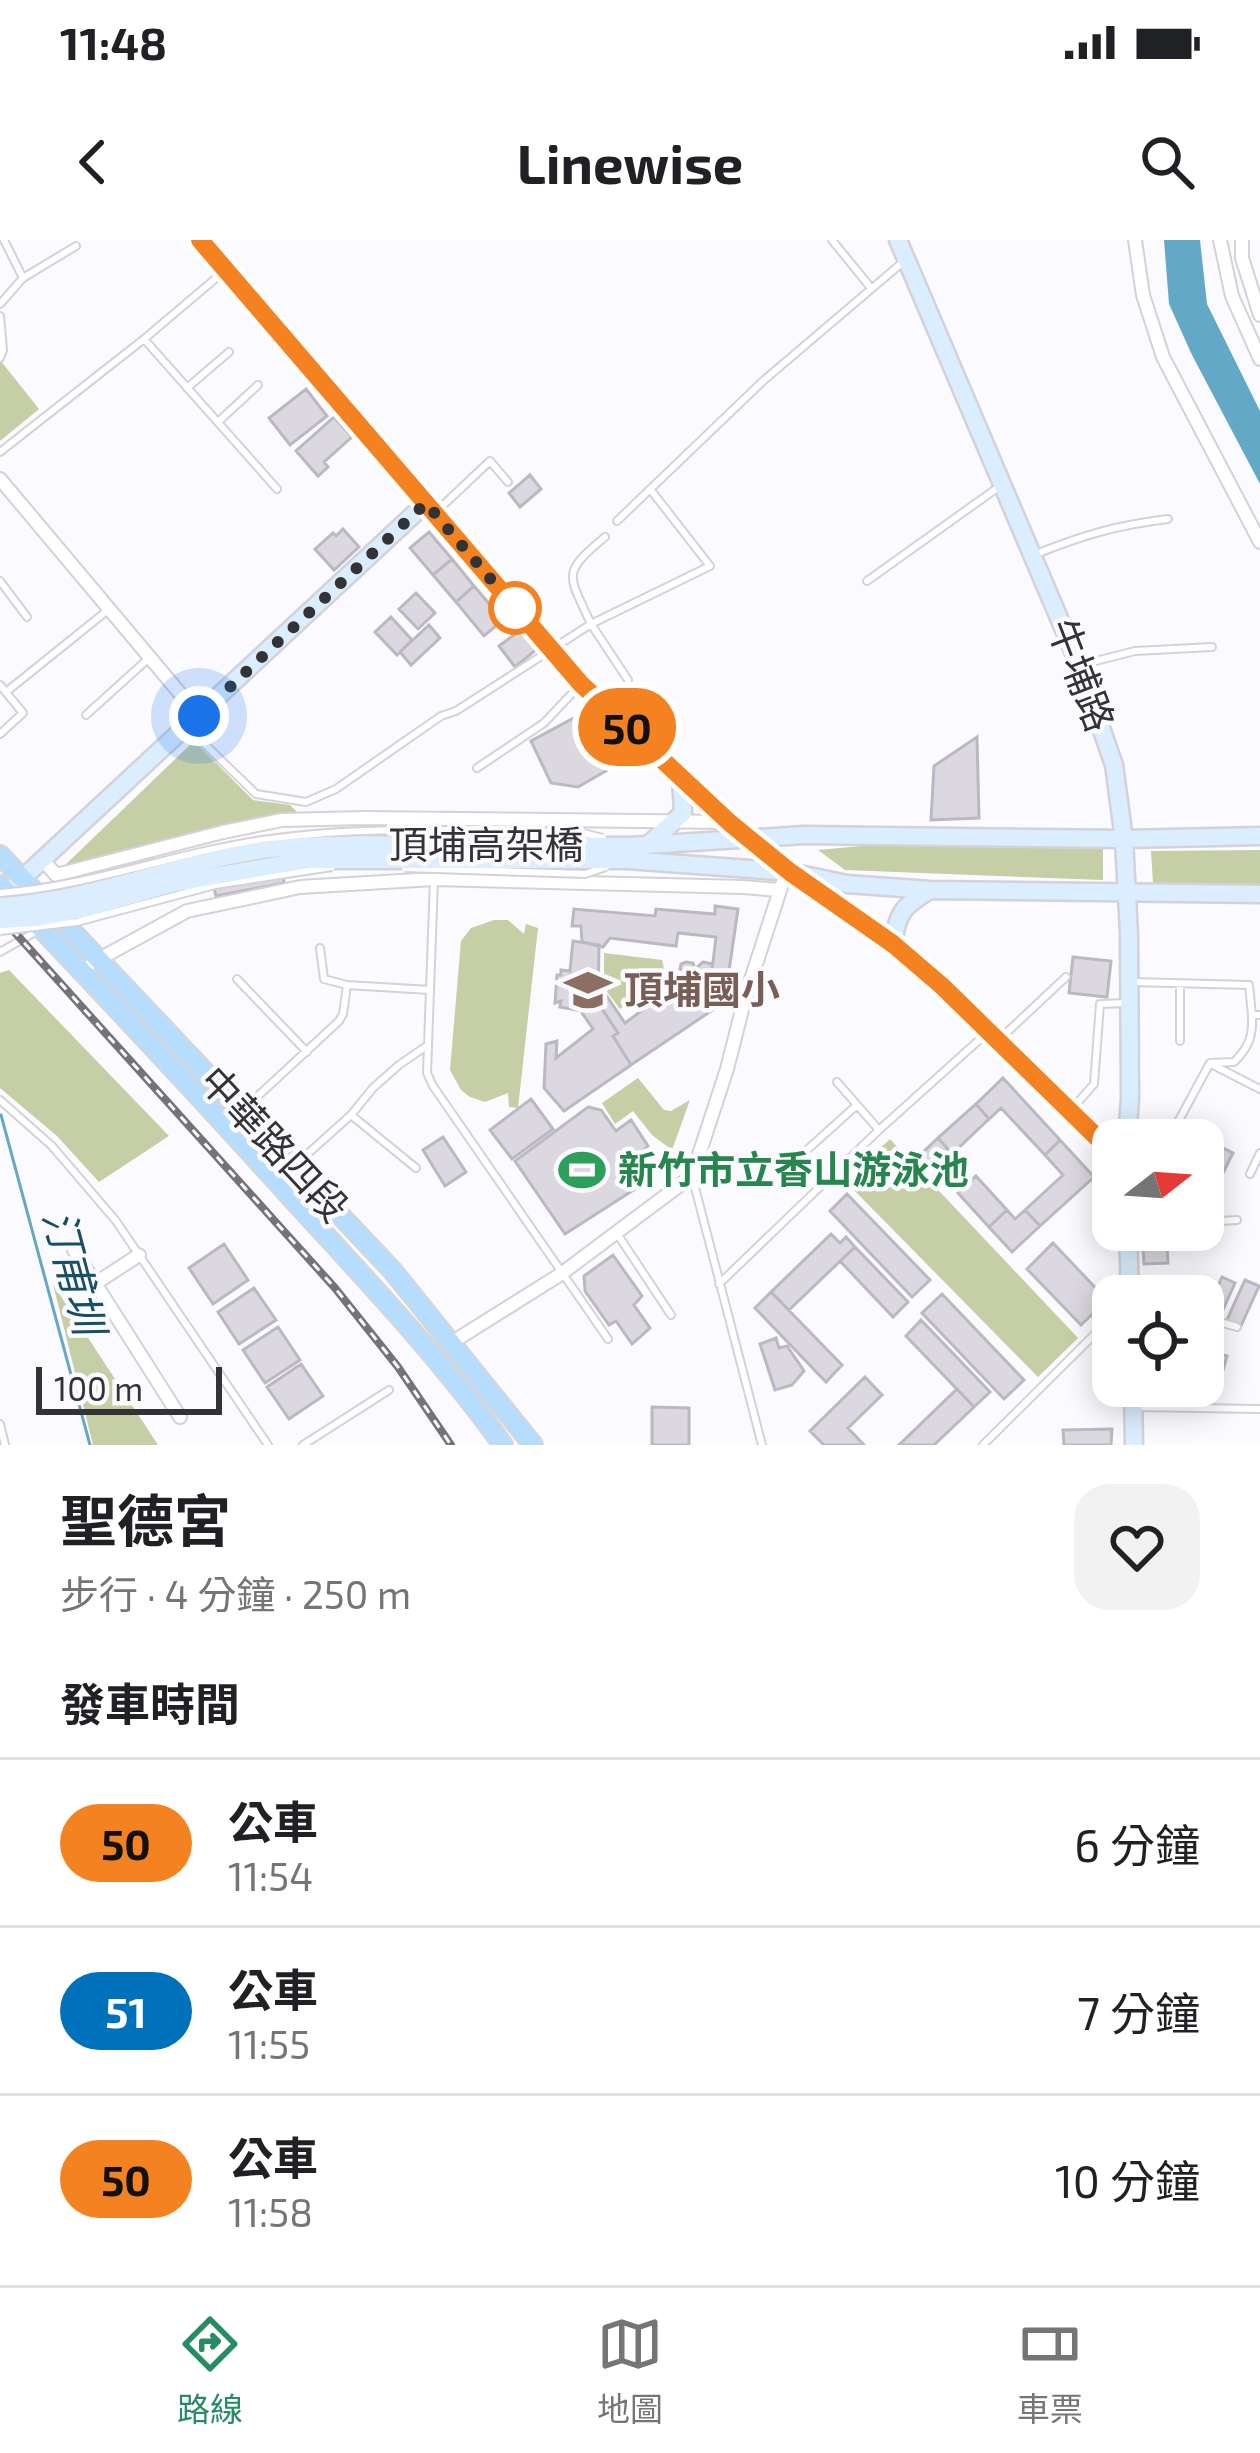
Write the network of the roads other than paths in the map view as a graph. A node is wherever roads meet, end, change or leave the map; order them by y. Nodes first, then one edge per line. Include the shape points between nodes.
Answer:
1 (4, 240) edge
2 (200, 240) edge
3 (832, 240) edge
4 (898, 240) edge
5 (1135, 240) edge
6 (1220, 240) edge
7 (1242, 240) edge
8 (76, 246) dead end
9 (908, 259) junction
10 (227, 269) junction
11 (23, 278) junction
12 (872, 289) junction
13 (1256, 290) edge
14 (0, 304) edge
15 (1260, 315) edge
16 (0, 316) edge
17 (144, 339) junction
18 (229, 352) dead end
19 (0, 358) edge
20 (1260, 359) edge
21 (258, 386) dead end
22 (187, 388) junction
23 (218, 422) junction
24 (0, 452) edge
25 (0, 479) edge
26 (508, 482) dead end
27 (1003, 484) junction
28 (277, 488) dead end
29 (650, 489) junction
30 (430, 508) junction
31 (1168, 519) dead end
32 (617, 521) dead end
33 (605, 537) dead end
34 (1260, 542) edge
35 (1033, 555) junction
36 (0, 581) edge
37 (867, 581) dead end
38 (108, 610) junction
39 (26, 616) dead end
40 (591, 624) junction
41 (1212, 647) dead end
42 (549, 649) junction
43 (149, 658) junction
44 (1079, 665) junction
45 (628, 680) dead end
46 (581, 684) junction
47 (3, 688) edge
48 (86, 715) dead end
49 (193, 721) junction
50 (0, 734) edge
51 (476, 768) dead end
52 (681, 777) junction
53 (306, 802) junction
54 (308, 819) junction
55 (282, 820) junction
56 (677, 820) junction
57 (730, 823) junction
58 (1260, 836) edge
59 (196, 839) junction
60 (753, 839) junction
61 (1124, 839) junction
62 (634, 851) junction
63 (0, 855) edge
64 (43, 860) junction
65 (790, 872) junction
66 (22, 878) junction
67 (434, 879) junction
68 (292, 889) junction
69 (778, 890) junction
70 (930, 890) junction
71 (1125, 891) junction
72 (2, 894) edge
73 (1260, 894) edge
74 (209, 906) junction
75 (0, 920) edge
76 (41, 929) junction
77 (0, 931) edge
78 (893, 944) junction
79 (320, 948) dead end
80 (0, 952) edge
81 (99, 959) junction
82 (82, 971) junction
83 (1066, 977) dead end
84 (237, 979) dead end
85 (1130, 982) junction
86 (1180, 984) junction
87 (347, 985) junction
88 (430, 990) junction
89 (1130, 1003) junction
90 (1256, 1015) edge
91 (994, 1035) junction
92 (1180, 1041) dead end
93 (426, 1046) junction
94 (307, 1052) junction
95 (1210, 1063) junction
96 (837, 1082) dead end
97 (1260, 1089) edge
98 (0, 1099) edge
99 (857, 1105) junction
100 (243, 1110) junction
101 (1071, 1110) junction
102 (351, 1115) junction
103 (1127, 1119) edge
104 (1180, 1119) edge
105 (879, 1130) junction
106 (1092, 1132) edge
107 (808, 1149) dead end
108 (666, 1152) dead end
109 (1260, 1153) edge
110 (294, 1166) junction
111 (416, 1168) dead end
112 (1250, 1174) dead end
113 (692, 1177) junction
114 (279, 1184) junction
115 (1237, 1220) dead end
116 (1224, 1221) edge
117 (616, 1232) junction
118 (74, 1250) dead end
119 (139, 1255) junction
120 (561, 1274) junction
121 (96, 1283) junction
122 (719, 1284) junction
123 (671, 1315) dead end
124 (1224, 1323) edge
125 (1238, 1327) dead end
126 (1092, 1338) edge
127 (608, 1339) dead end
128 (451, 1343) junction
129 (389, 1390) dead end
130 (1141, 1407) joint
131 (1260, 1409) edge
132 (180, 1417) dead end
133 (0, 1424) edge
134 (5, 1445) edge
135 (268, 1445) edge
136 (303, 1445) edge
137 (503, 1445) edge
138 (533, 1445) edge
139 (762, 1445) edge
140 (983, 1445) edge
141 (1134, 1445) edge

1 - 11 lane
2 - 10 street
3 - 12 lane
4 - 9 street, 牛埔路
5 - 34 street via 1163,357
6 - 20 street via 1232,296
7 - 13 street
8 - 11 lane
9 - 12 lane
9 - 27 street, 牛埔路
10 - 17 lane
10 - 30 street
11 - 14 lane
12 - 29 lane
13 - 15 street
16 - 19 lane
17 - 22 lane
17 - 24 lane
18 - 22 lane
21 - 23 lane
22 - 23 lane
23 - 28 lane
25 - 38 street
26 - 30 lane via 490,461
27 - 35 street, 牛埔路
27 - 37 lane
29 - 32 lane
29 - 40 lane via 710,566
30 - 42 street
30 - 49 street
31 - 35 lane via 1092,532
33 - 40 lane via 576,561 571,578
35 - 44 street, 牛埔路
36 - 39 lane
38 - 43 street
38 - 47 lane
40 - 42 lane
40 - 45 lane
41 - 44 lane via 1136,651
42 - 46 street
42 - 53 lane
43 - 48 lane
43 - 49 street
44 - 61 street, 牛埔路 via 1114,765
46 - 51 lane via 544,723
46 - 52 street
47 - 50 lane via 23,713
49 - 53 lane via 256,794
49 - 64 street
52 - 56 street via 685,802
52 - 57 street
53 - 54 street
54 - 55 street
54 - 56 street
55 - 59 street
55 - 68 street
56 - 57 street
56 - 62 street
57 - 60 street
58 - 61 street
59 - 64 street via 56,875
59 - 74 lane
60 - 61 street
60 - 62 street
60 - 65 street
61 - 71 street, 牛埔路
62 - 65 street
62 - 72 street, 頂埔高架橋, bridge via 332,844 268,849 32,904
62 - 75 street, 頂埔高架橋, bridge via 307,860
62 - 77 lane, 頂埔高架橋, bridge via 585,874 334,867
63 - 66 main road, 中華路四段
64 - 66 street
65 - 69 street
65 - 70 street
65 - 78 street
66 - 72 street
66 - 81 main road, 中華路四段
67 - 68 street
67 - 69 street
67 - 88 lane
68 - 74 street
69 - 113 street
70 - 71 street
70 - 78 street via 902,910
71 - 73 street
71 - 85 street, 牛埔路
72 - 76 main road, 中華路四段
74 - 81 street
76 - 80 lane
76 - 82 main road, 中華路四段
78 - 91 street
79 - 87 lane via 324,979
81 - 82 street
81 - 100 main road, 中華路四段
82 - 114 main road, 中華路四段
83 - 91 lane
84 - 94 lane
85 - 86 lane
85 - 89 street, 牛埔路
86 - 90 lane via 1250,985
86 - 92 lane
87 - 88 lane
87 - 94 lane via 339,1021
88 - 93 lane
89 - 101 lane via 1100,1004 1094,1084
89 - 103 street, 牛埔路
90 - 95 lane via 1248,1048 1234,1062
91 - 101 street
91 - 105 lane
93 - 102 lane
93 - 120 lane via 433,1086
94 - 100 lane
95 - 97 lane
95 - 104 lane
96 - 99 lane
98 - 119 lane via 52,1146
99 - 105 lane
99 - 107 lane
100 - 110 main road, 中華路四段
101 - 106 street
102 - 110 lane
102 - 111 lane
105 - 122 lane
108 - 113 lane
109 - 112 lane
110 - 114 lane
110 - 128 main road, 中華路四段
113 - 117 street
113 - 122 lane
114 - 137 main road, 中華路四段
115 - 116 lane
117 - 120 street
117 - 123 lane
118 - 121 street
119 - 121 street
119 - 135 lane
120 - 127 lane
120 - 128 street
121 - 132 street
122 - 139 lane
124 - 125 lane
126 - 140 lane
128 - 138 main road, 中華路四段
129 - 136 lane
130 - 131 lane
130 - 141 street
133 - 134 lane

